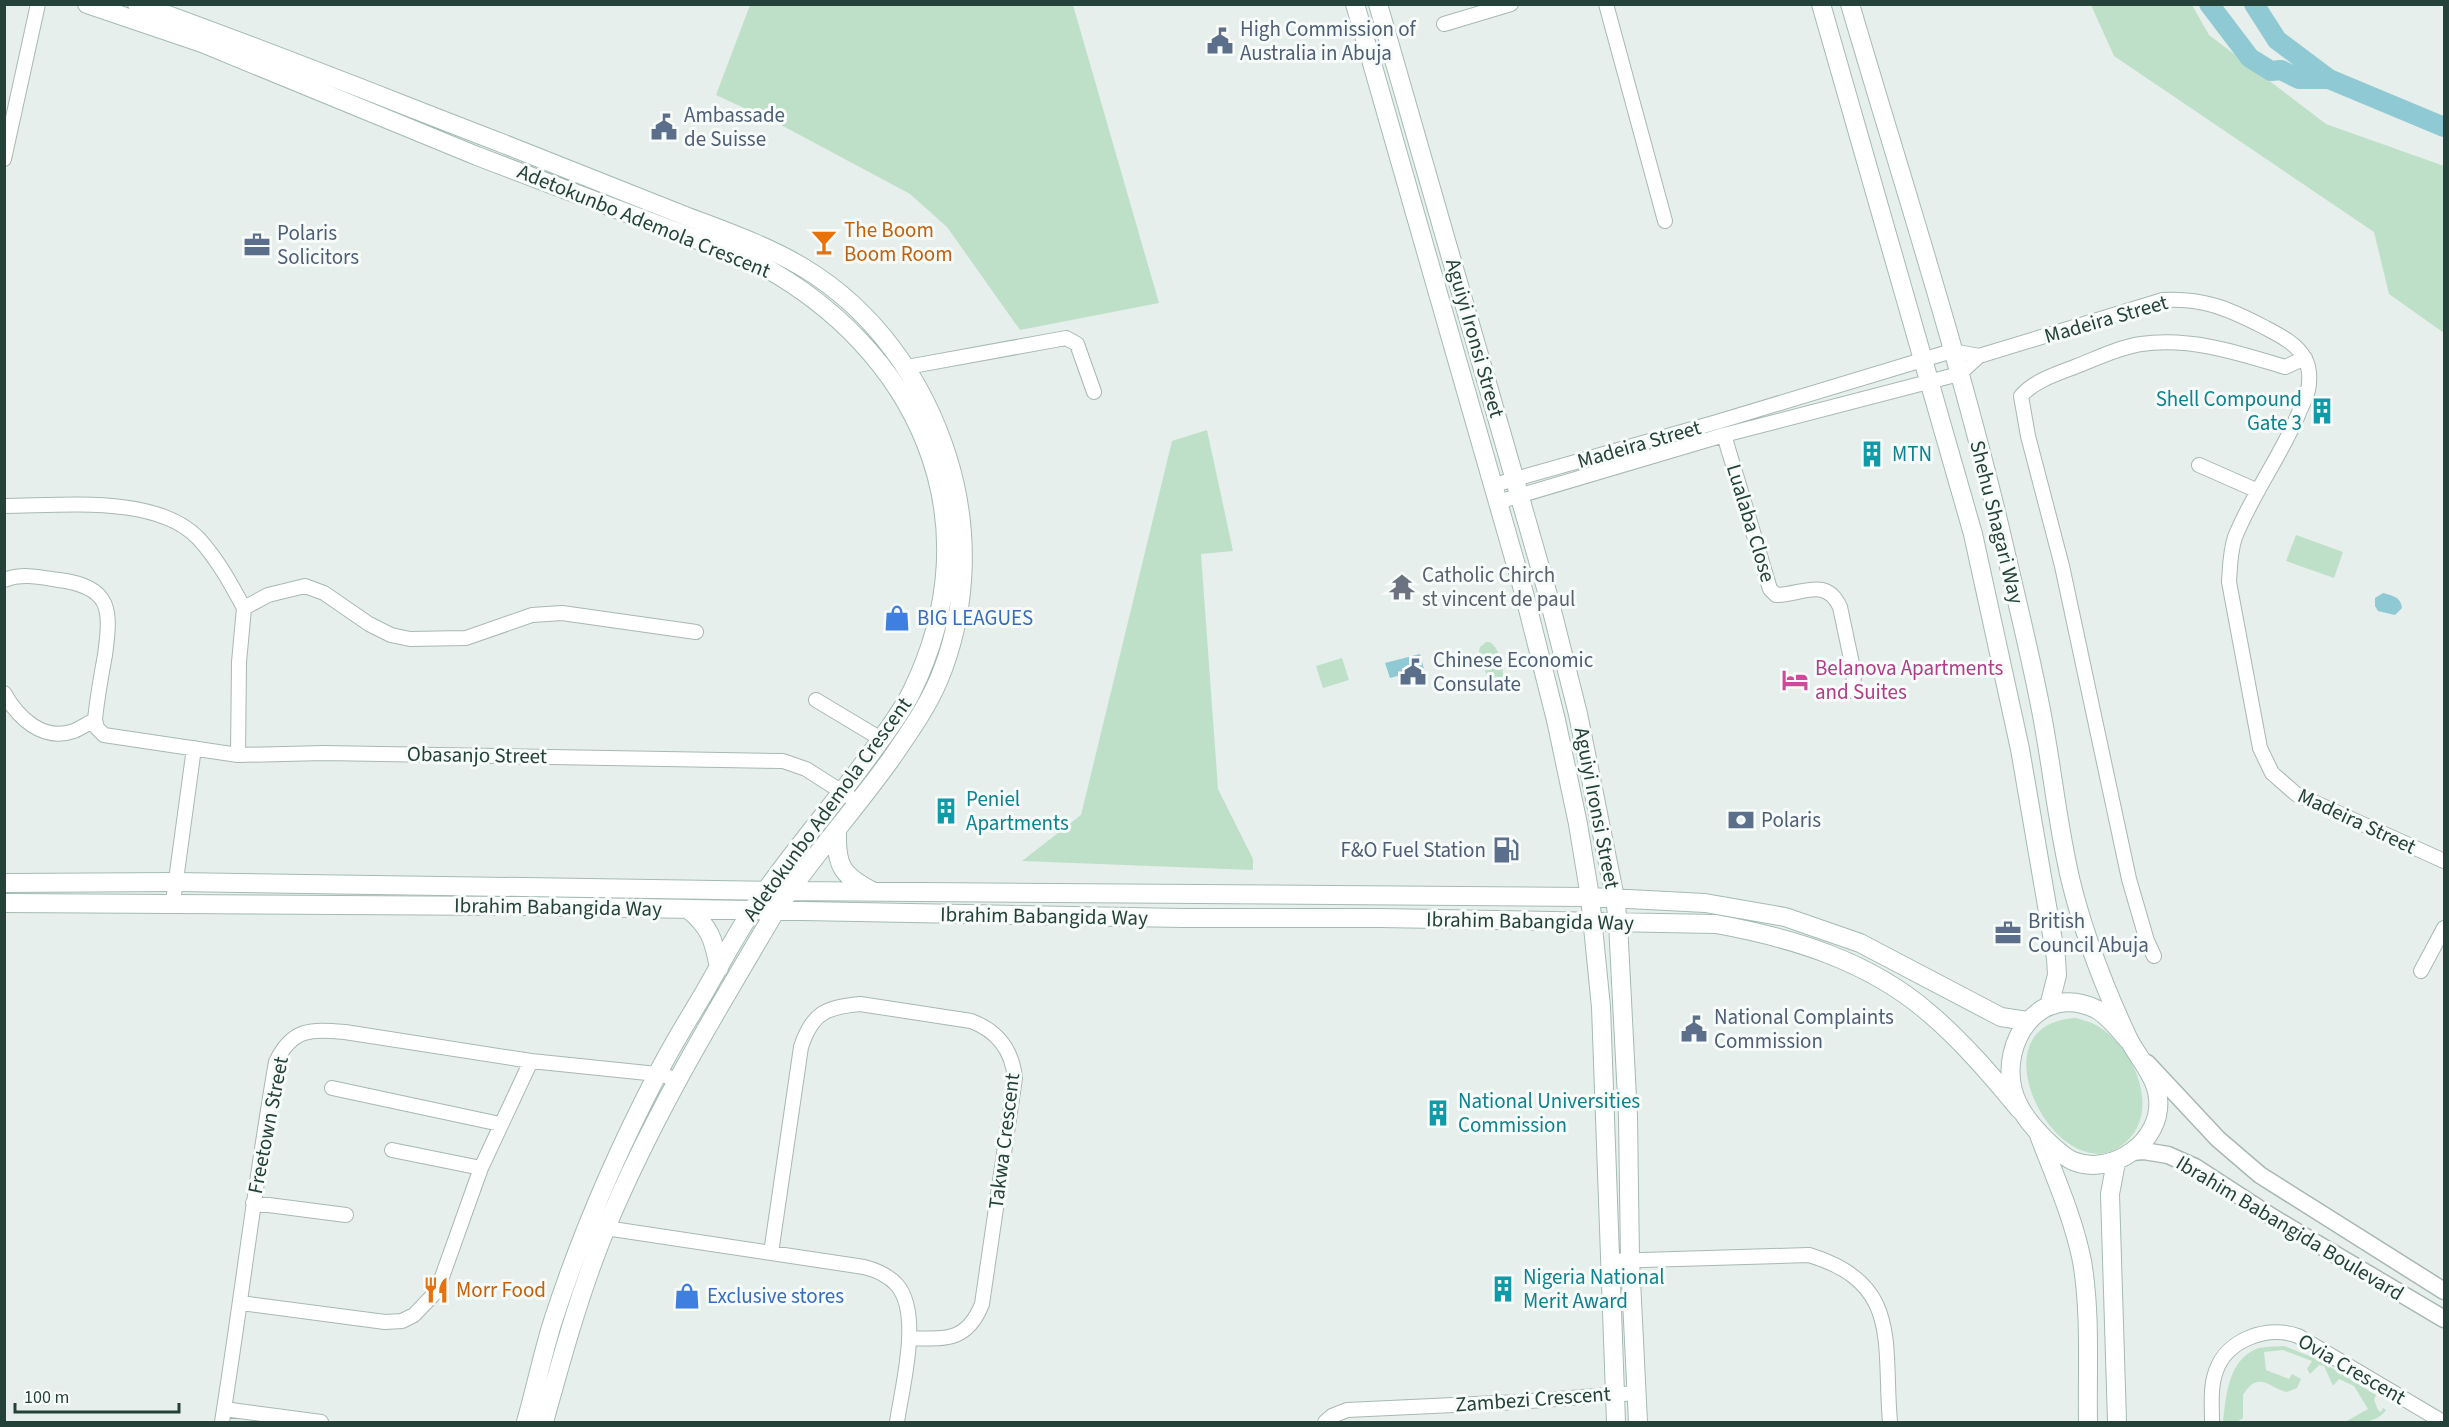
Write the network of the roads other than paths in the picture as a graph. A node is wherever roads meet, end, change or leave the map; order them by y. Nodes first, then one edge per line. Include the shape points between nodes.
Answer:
1 (38, 4) edge
2 (87, 4) edge
3 (137, 4) edge
4 (1355, 4) edge
5 (1378, 4) edge
6 (1510, 4) edge
7 (1606, 4) edge
8 (1821, 4) edge
9 (1850, 4) edge
10 (1444, 24) dead end
11 (4, 159) edge
12 (1665, 221) dead end
13 (1952, 351) junction
14 (1979, 356) junction
15 (2305, 358) junction
16 (1922, 359) junction
17 (907, 367) junction
18 (1959, 374) junction
19 (1929, 383) junction
20 (1094, 392) dead end
21 (1724, 435) junction
22 (2199, 465) dead end
23 (1519, 487) junction
24 (2258, 491) junction
25 (1496, 493) junction
26 (4, 506) edge
27 (4, 580) edge
28 (244, 608) junction
29 (696, 632) dead end
30 (1853, 691) dead end
31 (4, 693) edge
32 (816, 700) dead end
33 (95, 720) junction
34 (881, 739) junction
35 (194, 748) junction
36 (238, 755) junction
37 (843, 792) junction
38 (859, 802) junction
39 (837, 831) junction
40 (2445, 861) edge
41 (177, 882) junction
42 (4, 883) edge
43 (766, 890) junction
44 (789, 891) junction
45 (873, 892) junction
46 (1590, 897) junction
47 (1615, 898) junction
48 (4, 903) edge
49 (173, 903) junction
50 (688, 909) junction
51 (753, 911) junction
52 (775, 912) junction
53 (1592, 923) junction
54 (1618, 923) junction
55 (2445, 928) edge
56 (2154, 956) dead end
57 (718, 968) junction
58 (2421, 971) dead end
59 (2049, 1006) junction
60 (2027, 1021) junction
61 (2133, 1047) junction
62 (531, 1060) junction
63 (657, 1074) junction
64 (676, 1079) junction
65 (332, 1088) dead end
66 (2020, 1110) junction
67 (500, 1124) junction
68 (2037, 1131) junction
69 (392, 1150) dead end
70 (2124, 1157) junction
71 (481, 1168) junction
72 (253, 1203) junction
73 (346, 1215) dead end
74 (588, 1225) junction
75 (606, 1228) junction
76 (771, 1253) junction
77 (1630, 1260) junction
78 (1610, 1261) junction
79 (2445, 1291) edge
80 (241, 1303) junction
81 (2445, 1319) edge
82 (909, 1338) junction
83 (1614, 1393) junction
84 (1636, 1393) junction
85 (223, 1416) edge
86 (321, 1422) edge
87 (526, 1422) edge
88 (544, 1422) edge
89 (897, 1422) edge
90 (1325, 1422) edge
91 (1616, 1422) edge
92 (1638, 1422) edge
93 (1890, 1422) edge
94 (2088, 1422) edge
95 (2117, 1422) edge
96 (2212, 1422) edge
97 (2443, 1422) edge

1 - 11 street
2 - 34 main road, Adetokunbo Ademola Crescent via 202,43 477,156 753,261 837,316 879,360 913,415 934,468 945,519 945,571 931,645 910,696
3 - 17 main road, Adetokunbo Ademola Crescent via 759,245 829,284 872,325
4 - 25 main road, Aguiyi Ironsi Street
5 - 23 main road, Aguiyi Ironsi Street
6 - 10 street
7 - 12 street
8 - 16 main road, Shehu Shagari Way
9 - 13 main road, Shehu Shagari Way
13 - 14 street, Madeira Street
13 - 16 street, Madeira Street
13 - 18 main road, Shehu Shagari Way
14 - 15 street, Madeira Street via 2163,300 2187,299 2217,304 2242,316 2292,344
14 - 18 street
15 - 24 street, Madeira Street via 2310,375 2308,391 2292,430
15 - 56 street via 2285,368 2227,349 2168,342 2140,344 2045,379 2020,396 2062,566 2129,879
16 - 19 main road, Shehu Shagari Way
16 - 23 street, Madeira Street
17 - 20 street via 1066,338 1077,344
17 - 38 main road, Adetokunbo Ademola Crescent via 935,421 953,476 963,538 961,590 946,658 928,702
18 - 19 street
18 - 61 main road, Shehu Shagari Way via 2040,706 2070,877 2088,941
19 - 21 street
19 - 59 main road, Shehu Shagari Way via 1973,534 2020,749 2056,958 2057,975
21 - 23 street
21 - 30 street, Lualaba Close via 1770,589 1776,595 1784,595 1820,588 1836,597 1854,674
22 - 24 street
23 - 25 street
23 - 47 main road, Aguiyi Ironsi Street via 1578,714
24 - 40 street, Madeira Street via 2230,554 2229,582 2260,748 2272,773 2296,794
25 - 46 main road, Aguiyi Ironsi Street via 1556,720
26 - 28 street via 100,506 157,514 197,537 219,564
27 - 33 street via 19,575 82,585 97,593 106,606 110,622
28 - 29 street via 268,595 305,586 324,593 369,624 410,639 466,638 532,615 562,613
28 - 36 street
31 - 33 street via 13,709 47,732 73,731
32 - 34 street
33 - 35 street, Obasanjo Street via 104,735
34 - 37 main road, Adetokunbo Ademola Crescent
35 - 36 street, Obasanjo Street
35 - 41 street
36 - 37 street, Obasanjo Street via 783,761 806,769
37 - 38 street, Obasanjo Street
37 - 43 main road, Adetokunbo Ademola Crescent
38 - 39 main road, Adetokunbo Ademola Crescent
39 - 44 main road, Adetokunbo Ademola Crescent
39 - 45 main road via 839,863 854,882
41 - 42 main road, Ibrahim Babangida Way
41 - 43 main road, Ibrahim Babangida Way
41 - 49 street
43 - 44 main road, Ibrahim Babangida Way
43 - 51 main road, Adetokunbo Ademola Crescent
44 - 45 main road, Ibrahim Babangida Way
44 - 52 main road, Adetokunbo Ademola Crescent
45 - 46 main road, Ibrahim Babangida Way
46 - 47 main road, Ibrahim Babangida Way
46 - 53 main road, Aguiyi Ironsi Street
47 - 54 main road, Aguiyi Ironsi Street
47 - 60 main road, Ibrahim Babangida Way via 1705,903 1785,917 1860,943 2001,1017
48 - 49 main road, Ibrahim Babangida Way
49 - 50 main road, Ibrahim Babangida Way
50 - 51 main road, Ibrahim Babangida Way
50 - 57 main road via 711,934
51 - 52 main road, Ibrahim Babangida Way
51 - 57 main road, Adetokunbo Ademola Crescent
52 - 53 main road, Ibrahim Babangida Way
52 - 64 main road, Adetokunbo Ademola Crescent
53 - 54 main road, Ibrahim Babangida Way
53 - 78 main road, Aguiyi Ironsi Street via 1601,1007
54 - 66 main road, Ibrahim Babangida Way via 1727,926 1782,938 1849,962 1928,1012 1990,1073
54 - 77 main road, Aguiyi Ironsi Street via 1628,1117
55 - 58 street
57 - 63 main road, Adetokunbo Ademola Crescent
59 - 60 main road
59 - 61 main road via 2078,1004 2096,1010 2111,1020
60 - 66 main road via 2015,1044 2012,1062 2013,1090
61 - 70 main road via 2156,1089 2158,1112 2149,1133
61 - 79 street, Ibrahim Babangida Boulevard via 2218,1139 2260,1175
62 - 63 street, Freetown Street
62 - 67 street
62 - 72 street, Freetown Street via 345,1032 318,1030 297,1036 283,1047 276,1062
63 - 64 street, Freetown Street
63 - 74 main road, Adetokunbo Ademola Crescent
64 - 75 main road, Adetokunbo Ademola Crescent
65 - 67 street
66 - 68 main road
67 - 71 street
68 - 70 main road via 2073,1161 2095,1166
68 - 94 main road via 2064,1199 2082,1263
69 - 71 street
70 - 81 street, Ibrahim Babangida Boulevard via 2145,1151 2168,1155 2195,1167
70 - 95 main road via 2110,1194
71 - 80 street via 437,1291 414,1315 402,1321 385,1322
72 - 73 street
72 - 80 street, Freetown Street
74 - 75 street
74 - 87 main road, Adetokunbo Ademola Crescent via 552,1326
75 - 76 street
75 - 88 main road, Adetokunbo Ademola Crescent via 569,1332
76 - 82 street via 864,1267 888,1277 897,1285 907,1306
76 - 82 street, Takwa Crescent via 801,1047 817,1016 843,1005 860,1004 985,1026 1006,1047 1015,1078 982,1304 969,1328 957,1335 944,1339
77 - 78 street
77 - 84 main road, Aguiyi Ironsi Street
77 - 93 street via 1809,1255 1856,1276 1873,1297 1883,1321
78 - 83 main road, Aguiyi Ironsi Street
80 - 85 street, Freetown Street
82 - 89 street
83 - 84 street, Zambezi Crescent
83 - 90 street, Zambezi Crescent via 1507,1403 1347,1410
83 - 91 main road, Aguiyi Ironsi Street
84 - 92 main road, Aguiyi Ironsi Street
85 - 86 street
96 - 97 street, Ovia Crescent via 2212,1386 2221,1360 2240,1342 2275,1331 2298,1336

